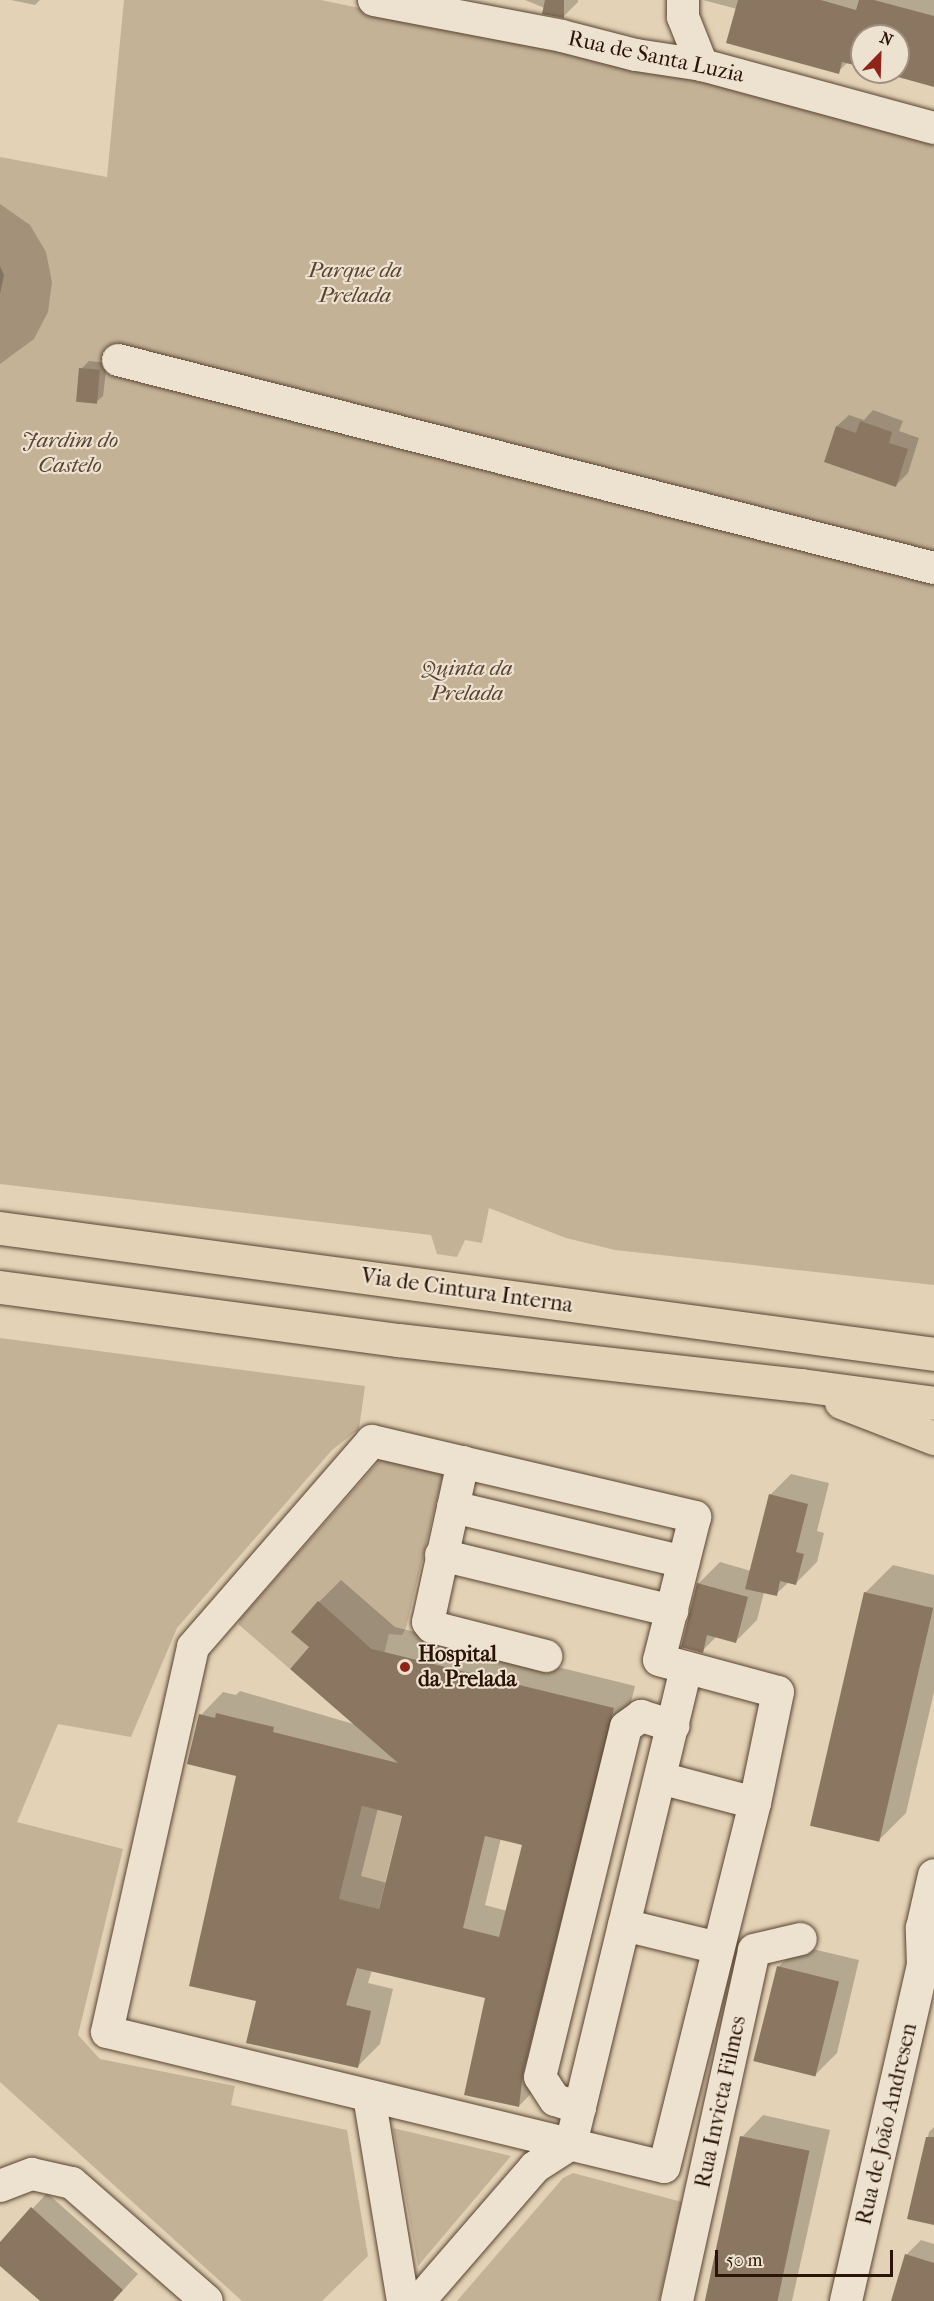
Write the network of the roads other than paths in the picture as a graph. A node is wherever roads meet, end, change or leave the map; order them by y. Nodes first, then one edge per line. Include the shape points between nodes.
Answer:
1 (374, 0) edge
2 (683, 0) edge
3 (702, 65) junction
4 (934, 128) edge
5 (118, 360) dead end
6 (934, 568) edge
7 (0, 1228) edge
8 (0, 1287) edge
9 (934, 1354) edge
10 (801, 1384) junction
11 (934, 1403) edge
12 (934, 1438) edge
13 (463, 1462) junction
14 (453, 1507) junction
15 (441, 1555) junction
16 (684, 1562) junction
17 (672, 1611) junction
18 (546, 1656) dead end
19 (686, 1668) junction
20 (673, 1726) junction
21 (660, 1778) junction
22 (755, 1803) junction
23 (934, 1875) edge
24 (624, 1925) junction
25 (801, 1939) dead end
26 (718, 1948) junction
27 (369, 2096) junction
28 (580, 2108) junction
29 (571, 2144) junction
30 (0, 2186) edge
31 (207, 2301) edge
32 (403, 2301) edge
33 (419, 2301) edge
34 (677, 2301) edge
35 (846, 2301) edge

1 - 3 street, Rua de Santa Luzia via 562,36 636,56
2 - 3 street via 682,17
3 - 4 street, Rua de Santa Luzia
5 - 6 street
7 - 9 highway, Via de Cintura Interna
8 - 10 highway via 398,1340
10 - 11 highway
10 - 12 highway
13 - 14 street
13 - 16 street via 695,1517
13 - 27 street via 372,1441 193,1647 107,2032
14 - 15 street
14 - 16 street
15 - 17 street
15 - 18 street via 427,1616 432,1627
16 - 17 street
17 - 19 street via 659,1660
19 - 20 street
19 - 22 street via 778,1692
20 - 21 street
20 - 28 street via 641,1716 626,1727 540,2077 555,2100
21 - 22 street
21 - 24 street
22 - 26 street
23 - 35 street, Rua de João Andresen via 922,1928 923,1965
24 - 26 street
24 - 28 street
25 - 34 street, Rua Invicta Filmes via 754,1950
26 - 29 street via 664,2167
27 - 29 street
27 - 32 street
28 - 29 street
29 - 33 street via 535,2167
30 - 31 street via 32,2174 72,2183

